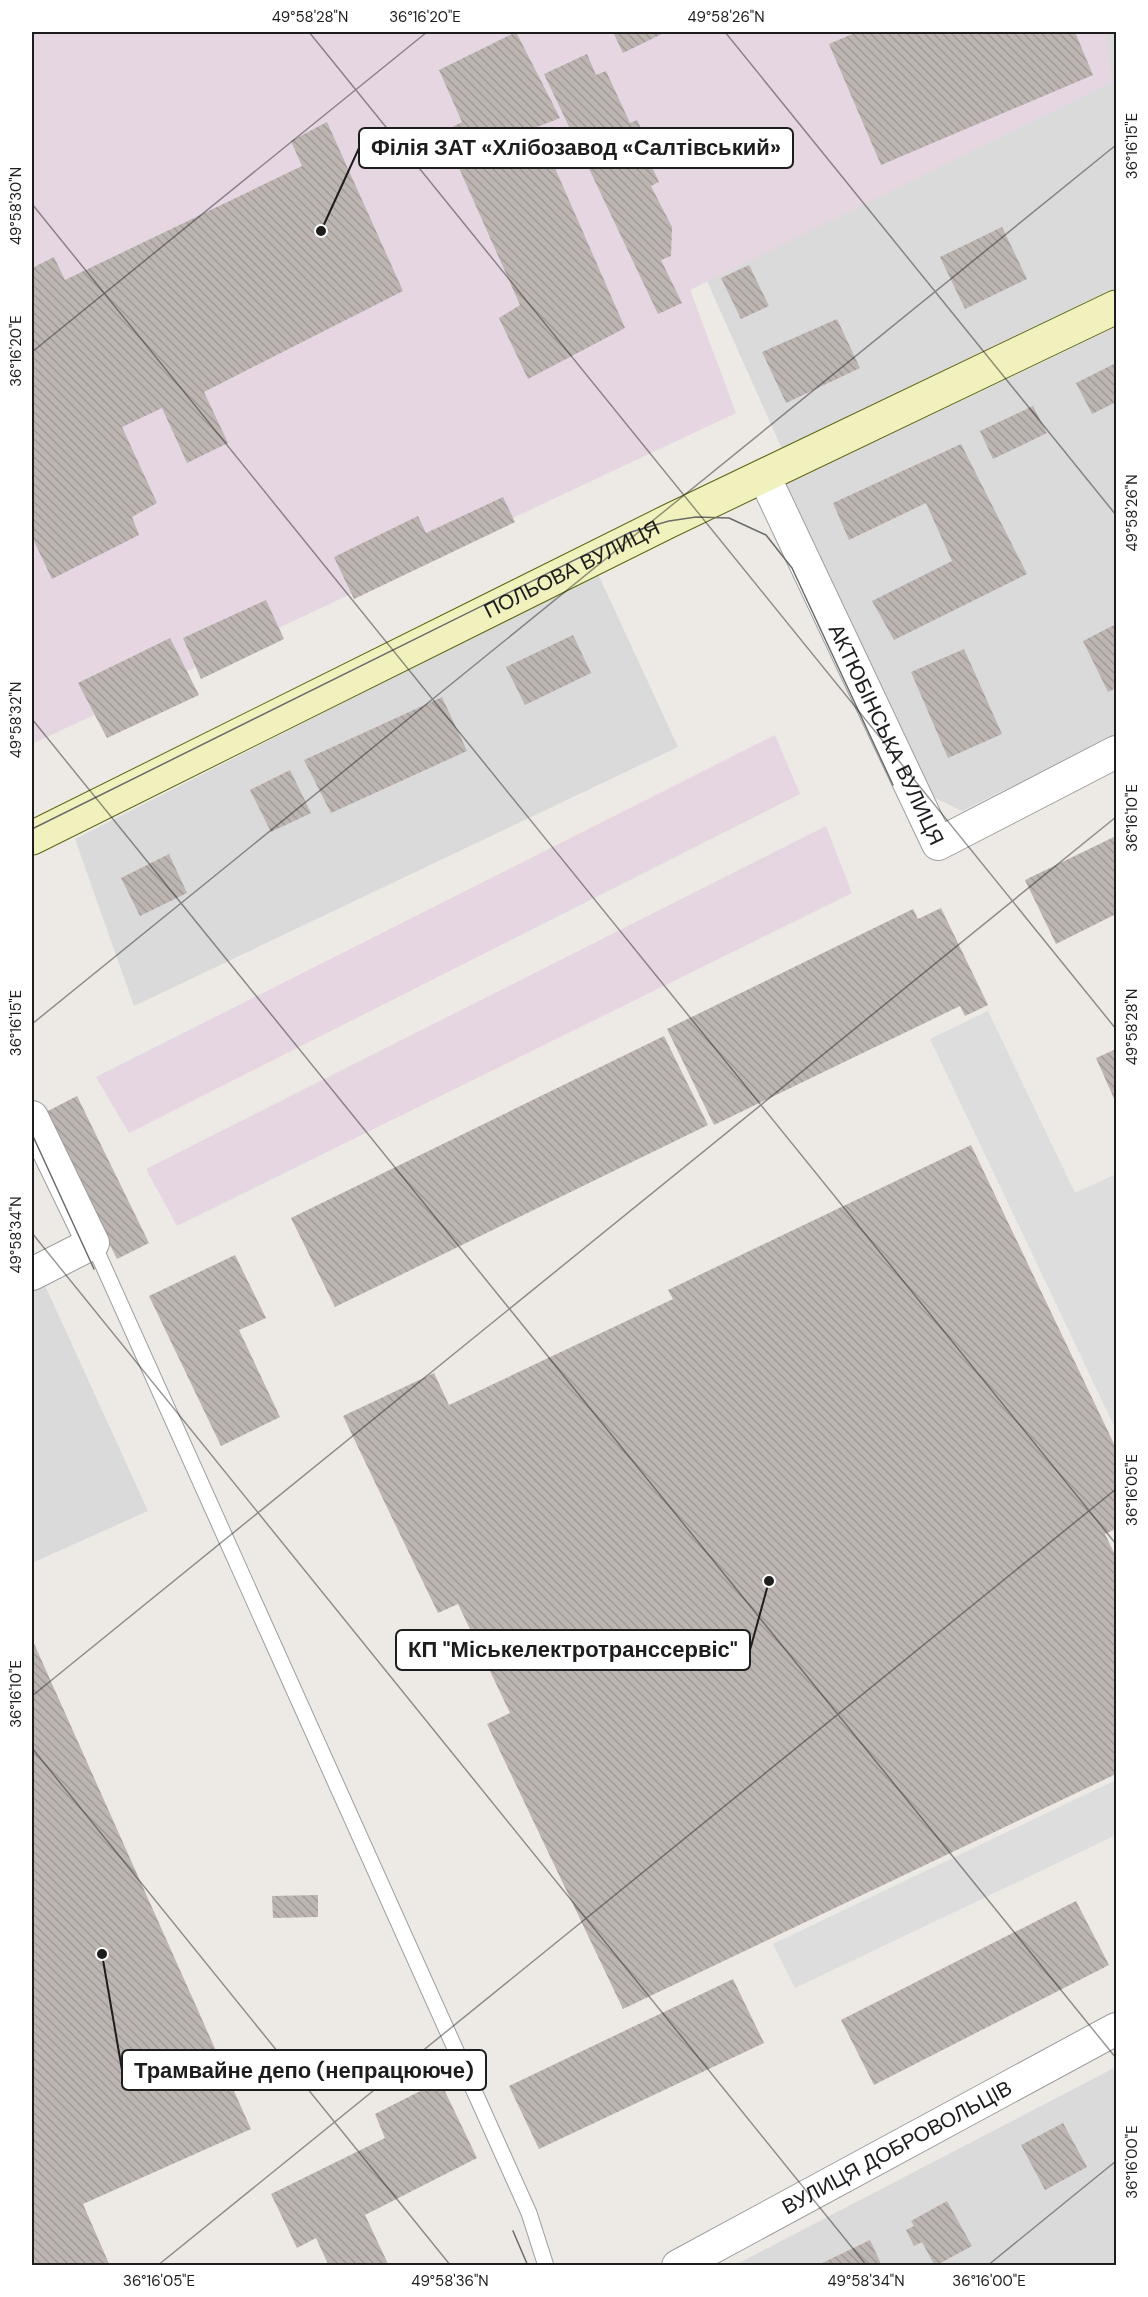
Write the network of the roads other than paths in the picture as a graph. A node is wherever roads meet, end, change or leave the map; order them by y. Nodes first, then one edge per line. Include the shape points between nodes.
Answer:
1 (1116, 307) edge
2 (764, 476) junction
3 (1116, 752) edge
4 (32, 838) edge
5 (32, 1117) edge
6 (93, 1243) junction
7 (32, 1274) edge
8 (1116, 2029) edge
9 (546, 2265) edge
10 (678, 2265) edge

1 - 2 main road, ПОЛЬОВА ВУЛИЦЯ
2 - 3 street, АКТЮБІНСЬКА ВУЛИЦЯ via 938,844
2 - 4 main road, ПОЛЬОВА ВУЛИЦЯ
5 - 6 street
6 - 7 street
6 - 9 lane via 524,2202
8 - 10 street, ВУЛИЦЯ ДОБРОВОЛЬЦІВ

